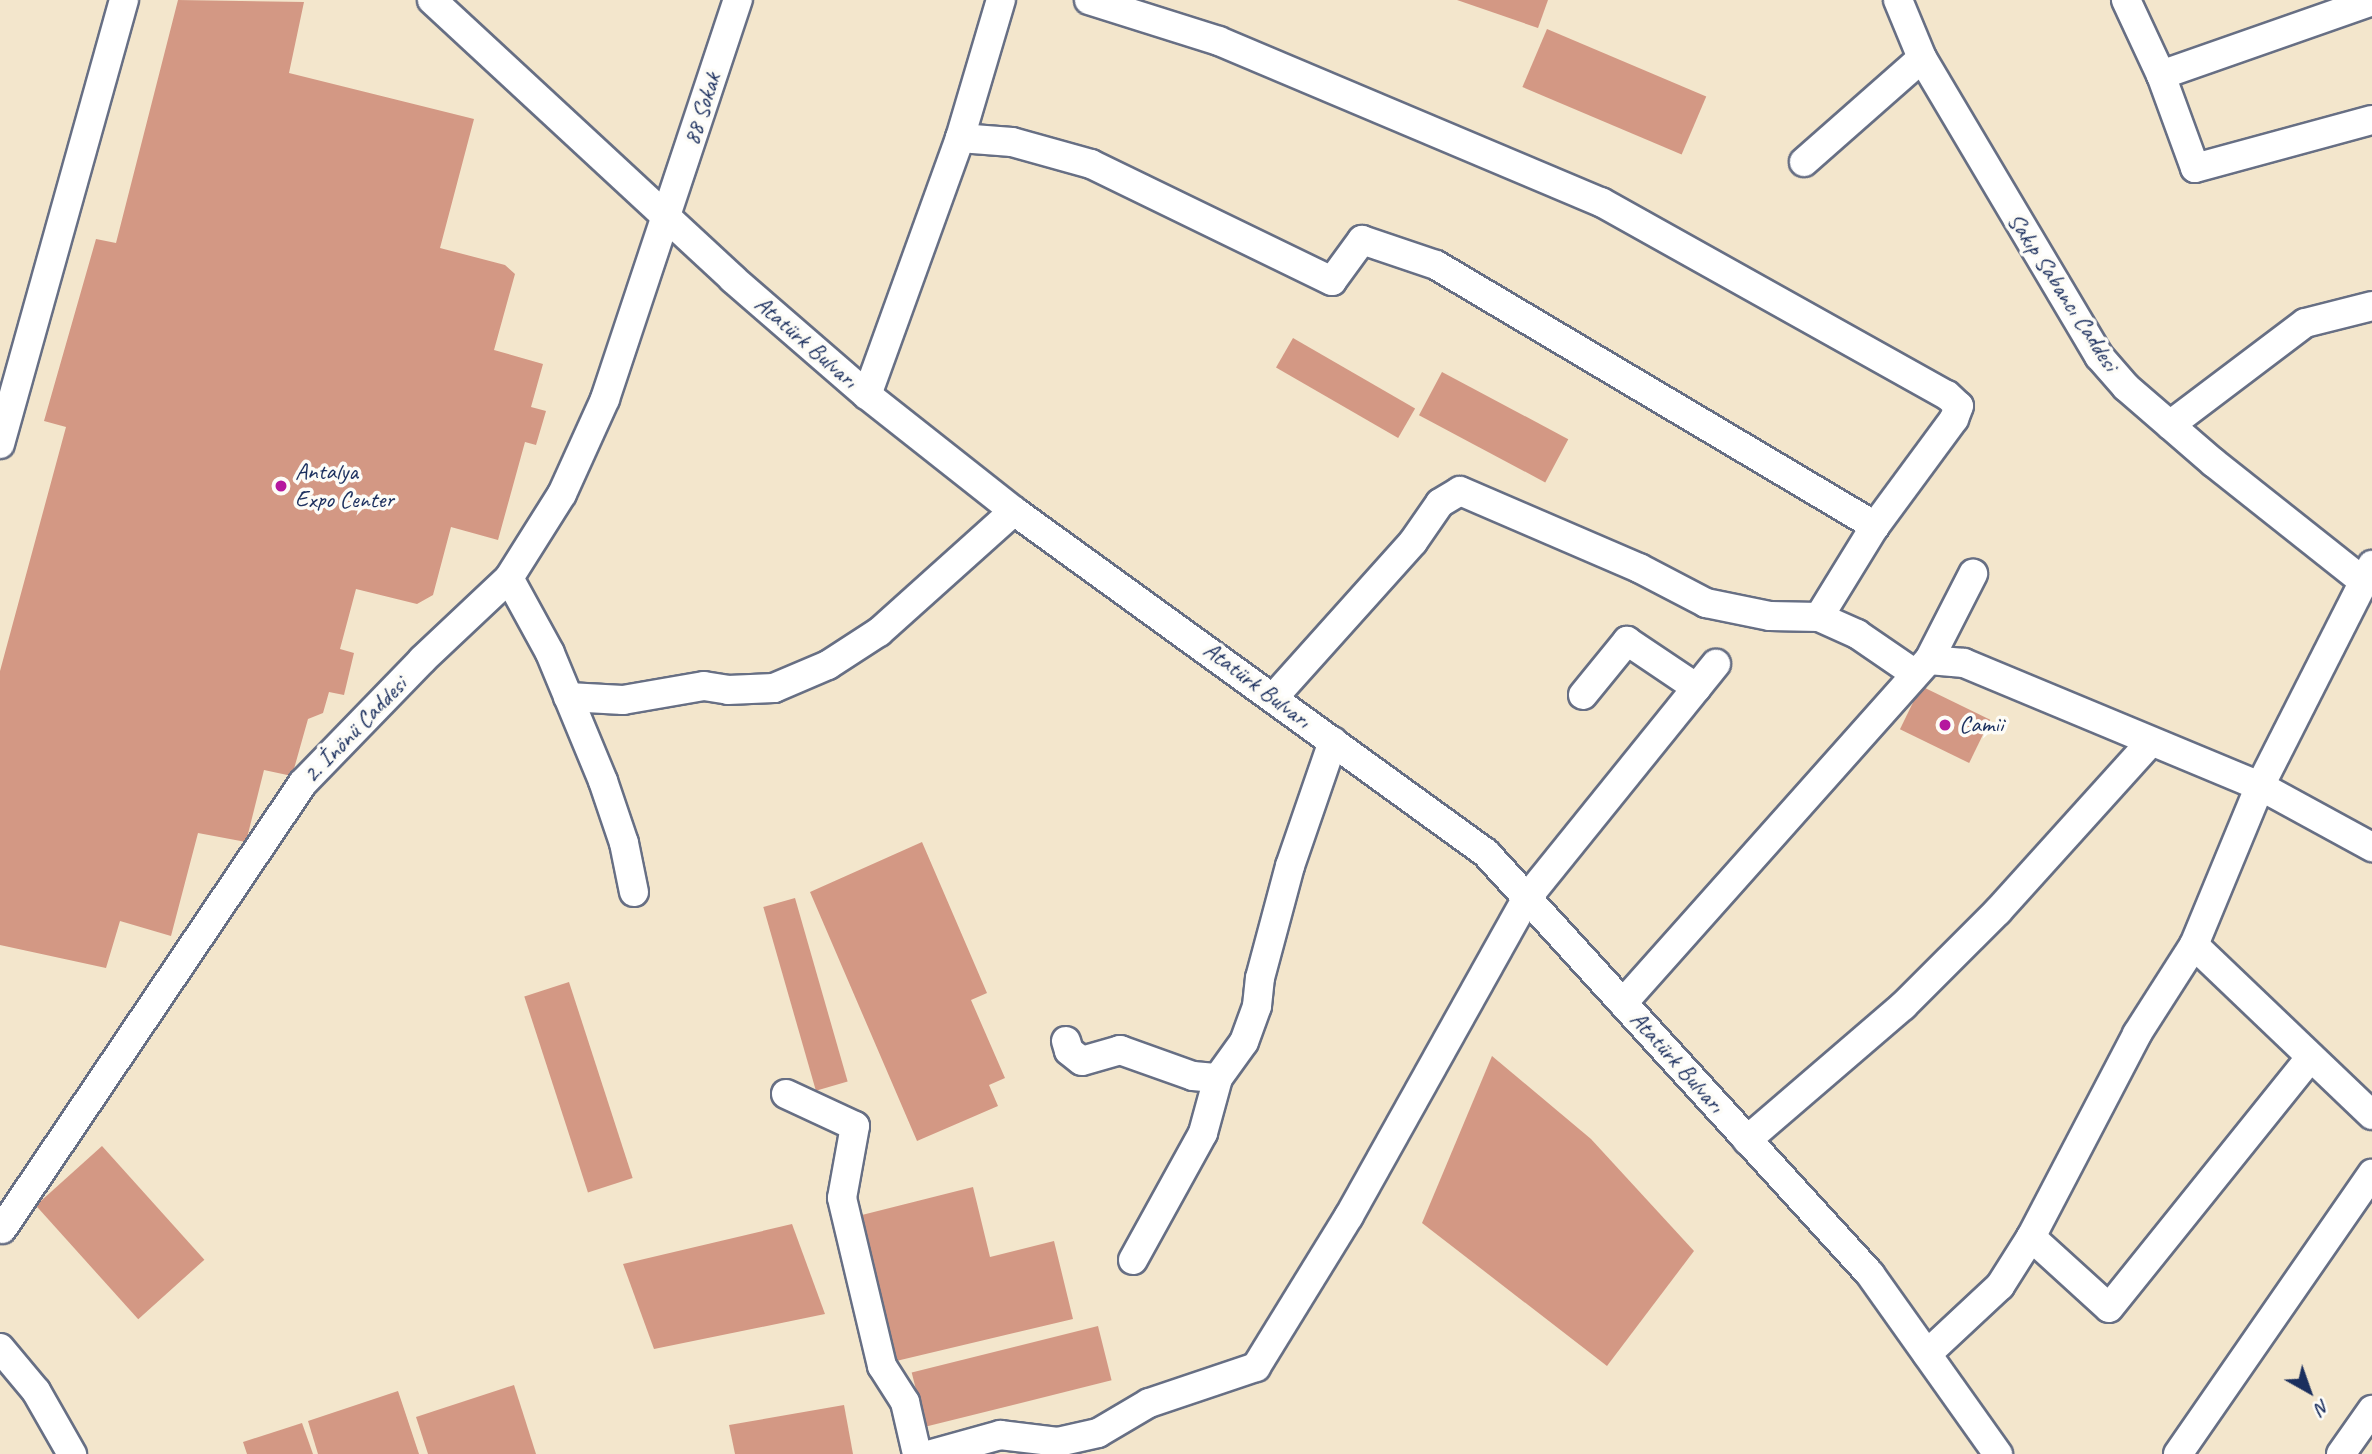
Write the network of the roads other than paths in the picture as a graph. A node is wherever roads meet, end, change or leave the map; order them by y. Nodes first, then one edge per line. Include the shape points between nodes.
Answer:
1 (124, 0) edge
2 (432, 0) edge
3 (467, 0) edge
4 (738, 0) edge
5 (1001, 0) edge
6 (1089, 0) edge
7 (1898, 0) edge
8 (2126, 0) edge
9 (2372, 1) edge
10 (459, 27) junction
11 (1922, 58) junction
12 (2161, 75) junction
13 (2372, 120) edge
14 (960, 138) junction
15 (1804, 162) dead end
16 (666, 218) junction
17 (2372, 306) edge
18 (867, 395) junction
19 (2170, 425) junction
20 (0, 444) edge
21 (1014, 511) junction
22 (1875, 526) junction
23 (2368, 573) edge
24 (1973, 574) dead end
25 (509, 578) junction
26 (1819, 617) junction
27 (1716, 664) dead end
28 (1921, 667) junction
29 (1697, 688) junction
30 (1583, 695) dead end
31 (568, 697) junction
32 (1274, 697) junction
33 (1333, 741) junction
34 (2150, 743) junction
35 (2260, 786) junction
36 (2372, 847) edge
37 (634, 892) dead end
38 (1527, 898) junction
39 (2194, 945) junction
40 (1623, 1003) junction
41 (1066, 1041) dead end
42 (2311, 1057) junction
43 (1218, 1078) junction
44 (786, 1094) dead end
45 (2372, 1115) edge
46 (1747, 1140) junction
47 (2372, 1174) edge
48 (1, 1229) edge
49 (2031, 1237) junction
50 (1133, 1260) dead end
51 (0, 1348) edge
52 (1927, 1354) junction
53 (2372, 1410) edge
54 (72, 1454) edge
55 (917, 1454) edge
56 (932, 1454) edge
57 (1998, 1454) edge
58 (2178, 1454) edge
59 (2341, 1454) edge

1 - 20 street
2 - 10 street, Atatürk Bulvarı
3 - 10 street
4 - 16 street, 88 Sokak
5 - 14 street
6 - 22 street via 1219,41 1601,202 1947,396 1959,406 1954,419
7 - 11 street, Sakıp Sabancı Caddesi
8 - 12 street
9 - 12 street
10 - 16 street, Atatürk Bulvarı
11 - 15 street
11 - 19 street, Sakıp Sabancı Caddesi via 2099,356
12 - 13 street via 2195,169
14 - 18 street
14 - 22 street via 1012,142 1091,164 1332,281 1362,240 1436,265
16 - 18 street, Atatürk Bulvarı
16 - 25 street, 2. İnönü Caddesi via 606,399 562,494
17 - 19 street via 2305,323
18 - 21 street, Atatürk Bulvarı
19 - 23 street, Sakıp Sabancı Caddesi
21 - 31 street via 879,632 828,665 774,688 704,686 623,700
21 - 32 street, Atatürk Bulvarı
22 - 26 street
23 - 35 street
24 - 28 street
25 - 31 street
25 - 48 street, 2. İnönü Caddesi via 303,783
26 - 28 street
26 - 32 street via 1770,617 1706,603 1639,568 1460,491 1440,503 1413,542
27 - 29 street
28 - 34 street via 1964,663
28 - 40 street
29 - 30 street via 1627,641
29 - 38 street
31 - 37 street via 615,818
32 - 33 street, Atatürk Bulvarı
33 - 38 street, Atatürk Bulvarı via 1486,853
33 - 43 street via 1290,866 1260,978 1257,1006 1244,1042
34 - 35 street
34 - 46 street via 1998,911 1903,1006
35 - 36 street
35 - 39 street
38 - 40 street, Atatürk Bulvarı
38 - 56 street via 1349,1216 1256,1367 1149,1403 1098,1433 1058,1442 1000,1435
39 - 42 street
39 - 49 street via 2137,1034
40 - 46 street, Atatürk Bulvarı
41 - 43 street via 1069,1051 1082,1061 1121,1050 1193,1076
42 - 45 street
42 - 49 street via 2109,1308
43 - 50 street via 1203,1133
44 - 55 street via 855,1126 842,1198 882,1366 905,1402
46 - 52 street, Atatürk Bulvarı via 1870,1274
47 - 58 street
49 - 52 street via 2000,1286
51 - 54 street via 36,1391
52 - 57 street, Atatürk Bulvarı
53 - 59 street

